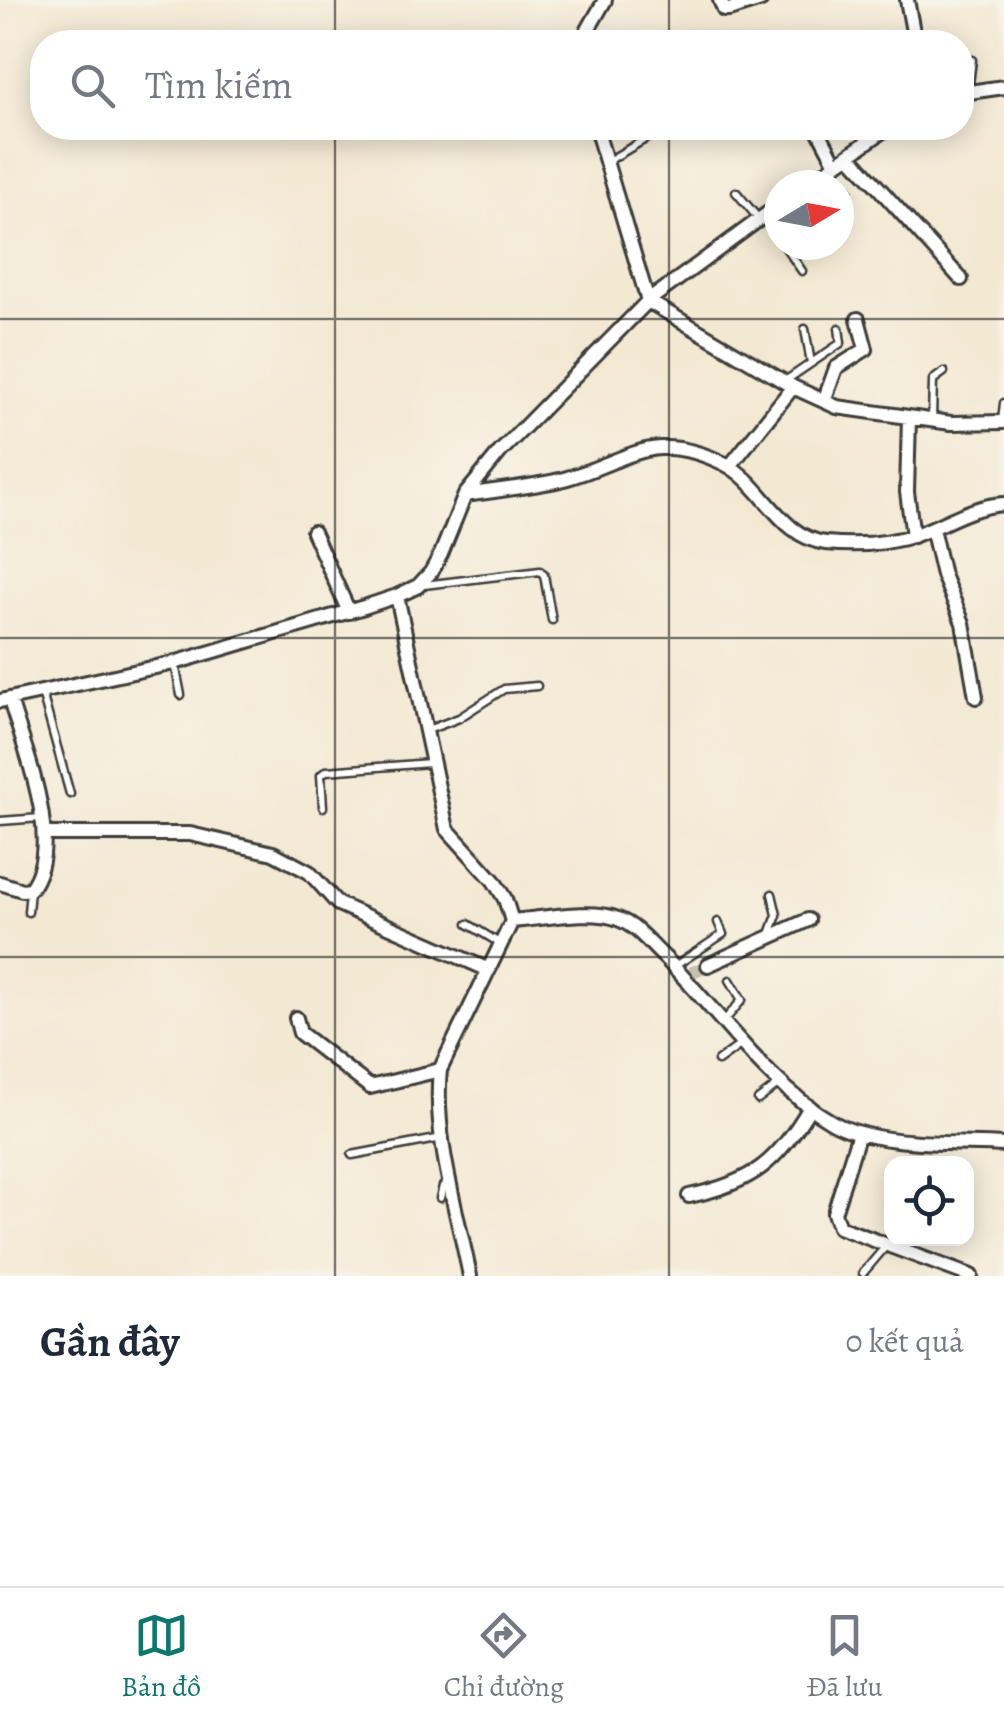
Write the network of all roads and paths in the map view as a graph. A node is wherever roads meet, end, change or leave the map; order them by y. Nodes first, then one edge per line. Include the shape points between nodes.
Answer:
1 (605, 0) edge
2 (720, 0) edge
3 (761, 0) edge
4 (907, 0) edge
5 (588, 30) edge
6 (913, 30) edge
7 (1004, 87) edge
8 (974, 91) edge
9 (600, 140) edge
10 (644, 140) edge
11 (823, 140) edge
12 (870, 140) edge
13 (849, 155) junction
14 (606, 162) junction
15 (836, 164) junction
16 (832, 170) edge
17 (736, 192) dead end
18 (764, 216) edge
19 (761, 218) junction
20 (764, 221) edge
21 (794, 260) edge
22 (802, 271) dead end
23 (961, 280) dead end
24 (648, 301) junction
25 (858, 319) dead end
26 (839, 328) dead end
27 (805, 329) dead end
28 (811, 363) junction
29 (944, 372) dead end
30 (789, 384) junction
31 (824, 401) junction
32 (1004, 403) edge
33 (910, 418) junction
34 (932, 420) junction
35 (1003, 422) edge
36 (730, 466) junction
37 (465, 494) junction
38 (1004, 504) edge
39 (932, 528) junction
40 (313, 532) dead end
41 (913, 536) junction
42 (418, 586) junction
43 (398, 596) junction
44 (348, 612) junction
45 (552, 620) dead end
46 (174, 663) junction
47 (536, 686) dead end
48 (42, 693) junction
49 (181, 695) dead end
50 (976, 698) dead end
51 (5, 700) edge
52 (425, 731) junction
53 (432, 763) junction
54 (70, 794) dead end
55 (324, 807) dead end
56 (42, 818) junction
57 (0, 821) edge
58 (46, 834) junction
59 (0, 883) edge
60 (30, 888) junction
61 (772, 894) dead end
62 (28, 912) dead end
63 (808, 920) dead end
64 (512, 921) junction
65 (718, 922) dead end
66 (468, 924) dead end
67 (769, 938) junction
68 (502, 944) junction
69 (708, 965) tunnel mouth
70 (489, 970) junction
71 (683, 972) junction
72 (730, 980) dead end
73 (296, 1018) dead end
74 (725, 1020) junction
75 (744, 1042) junction
76 (718, 1062) dead end
77 (440, 1070) junction
78 (780, 1084) junction
79 (758, 1100) dead end
80 (810, 1107) junction
81 (859, 1133) junction
82 (443, 1138) junction
83 (1004, 1145) edge
84 (352, 1154) dead end
85 (452, 1181) junction
86 (689, 1196) dead end
87 (440, 1198) dead end
88 (884, 1244) edge
89 (885, 1246) edge
90 (889, 1246) edge
91 (863, 1273) dead end
92 (966, 1275) edge
93 (470, 1276) edge

1 - 5 street
2 - 3 street via 729,10
4 - 6 street
7 - 8 street
9 - 14 street
10 - 14 lane
11 - 15 street
12 - 13 street
13 - 15 street
13 - 23 street
14 - 24 street
15 - 16 street
17 - 19 lane
18 - 19 street
19 - 20 lane
19 - 24 street
21 - 22 lane
24 - 30 street
24 - 37 street
25 - 31 street via 866,349 836,368
26 - 28 lane via 841,343
27 - 28 lane
28 - 30 lane
29 - 34 lane via 934,380
30 - 31 street
30 - 36 street
31 - 33 street
32 - 35 lane
33 - 34 street
33 - 41 street via 906,492
34 - 35 street
36 - 37 street via 679,448 650,448 569,478
36 - 41 street via 781,518 821,542
37 - 42 street via 436,563
38 - 39 street
39 - 41 street
39 - 50 street via 964,624
40 - 44 street
42 - 43 street
42 - 45 lane via 540,571
43 - 44 street
43 - 52 street
44 - 46 street
46 - 48 street
46 - 49 lane
47 - 52 lane via 504,689
48 - 51 street
48 - 54 lane
51 - 56 street
52 - 53 street
53 - 55 lane via 326,771
53 - 64 street via 448,828 494,881
56 - 57 lane
56 - 58 street
58 - 60 street
58 - 70 street via 190,834 273,853 309,872 338,904
59 - 60 street
60 - 62 lane
61 - 67 lane via 776,915
63 - 67 street
64 - 68 street
64 - 71 street via 616,917
65 - 71 lane via 723,934
66 - 68 lane
67 - 69 street
68 - 70 street
70 - 77 street
71 - 74 street
72 - 74 lane via 742,1000
73 - 77 street via 300,1034 370,1087
74 - 75 street
75 - 76 lane
75 - 78 street
77 - 82 street
78 - 79 lane
78 - 80 street
80 - 81 street
80 - 86 street via 791,1140 757,1172
81 - 83 street
81 - 88 street via 834,1220
82 - 84 lane
82 - 85 street
85 - 87 lane
85 - 93 street
89 - 91 lane
90 - 92 street

